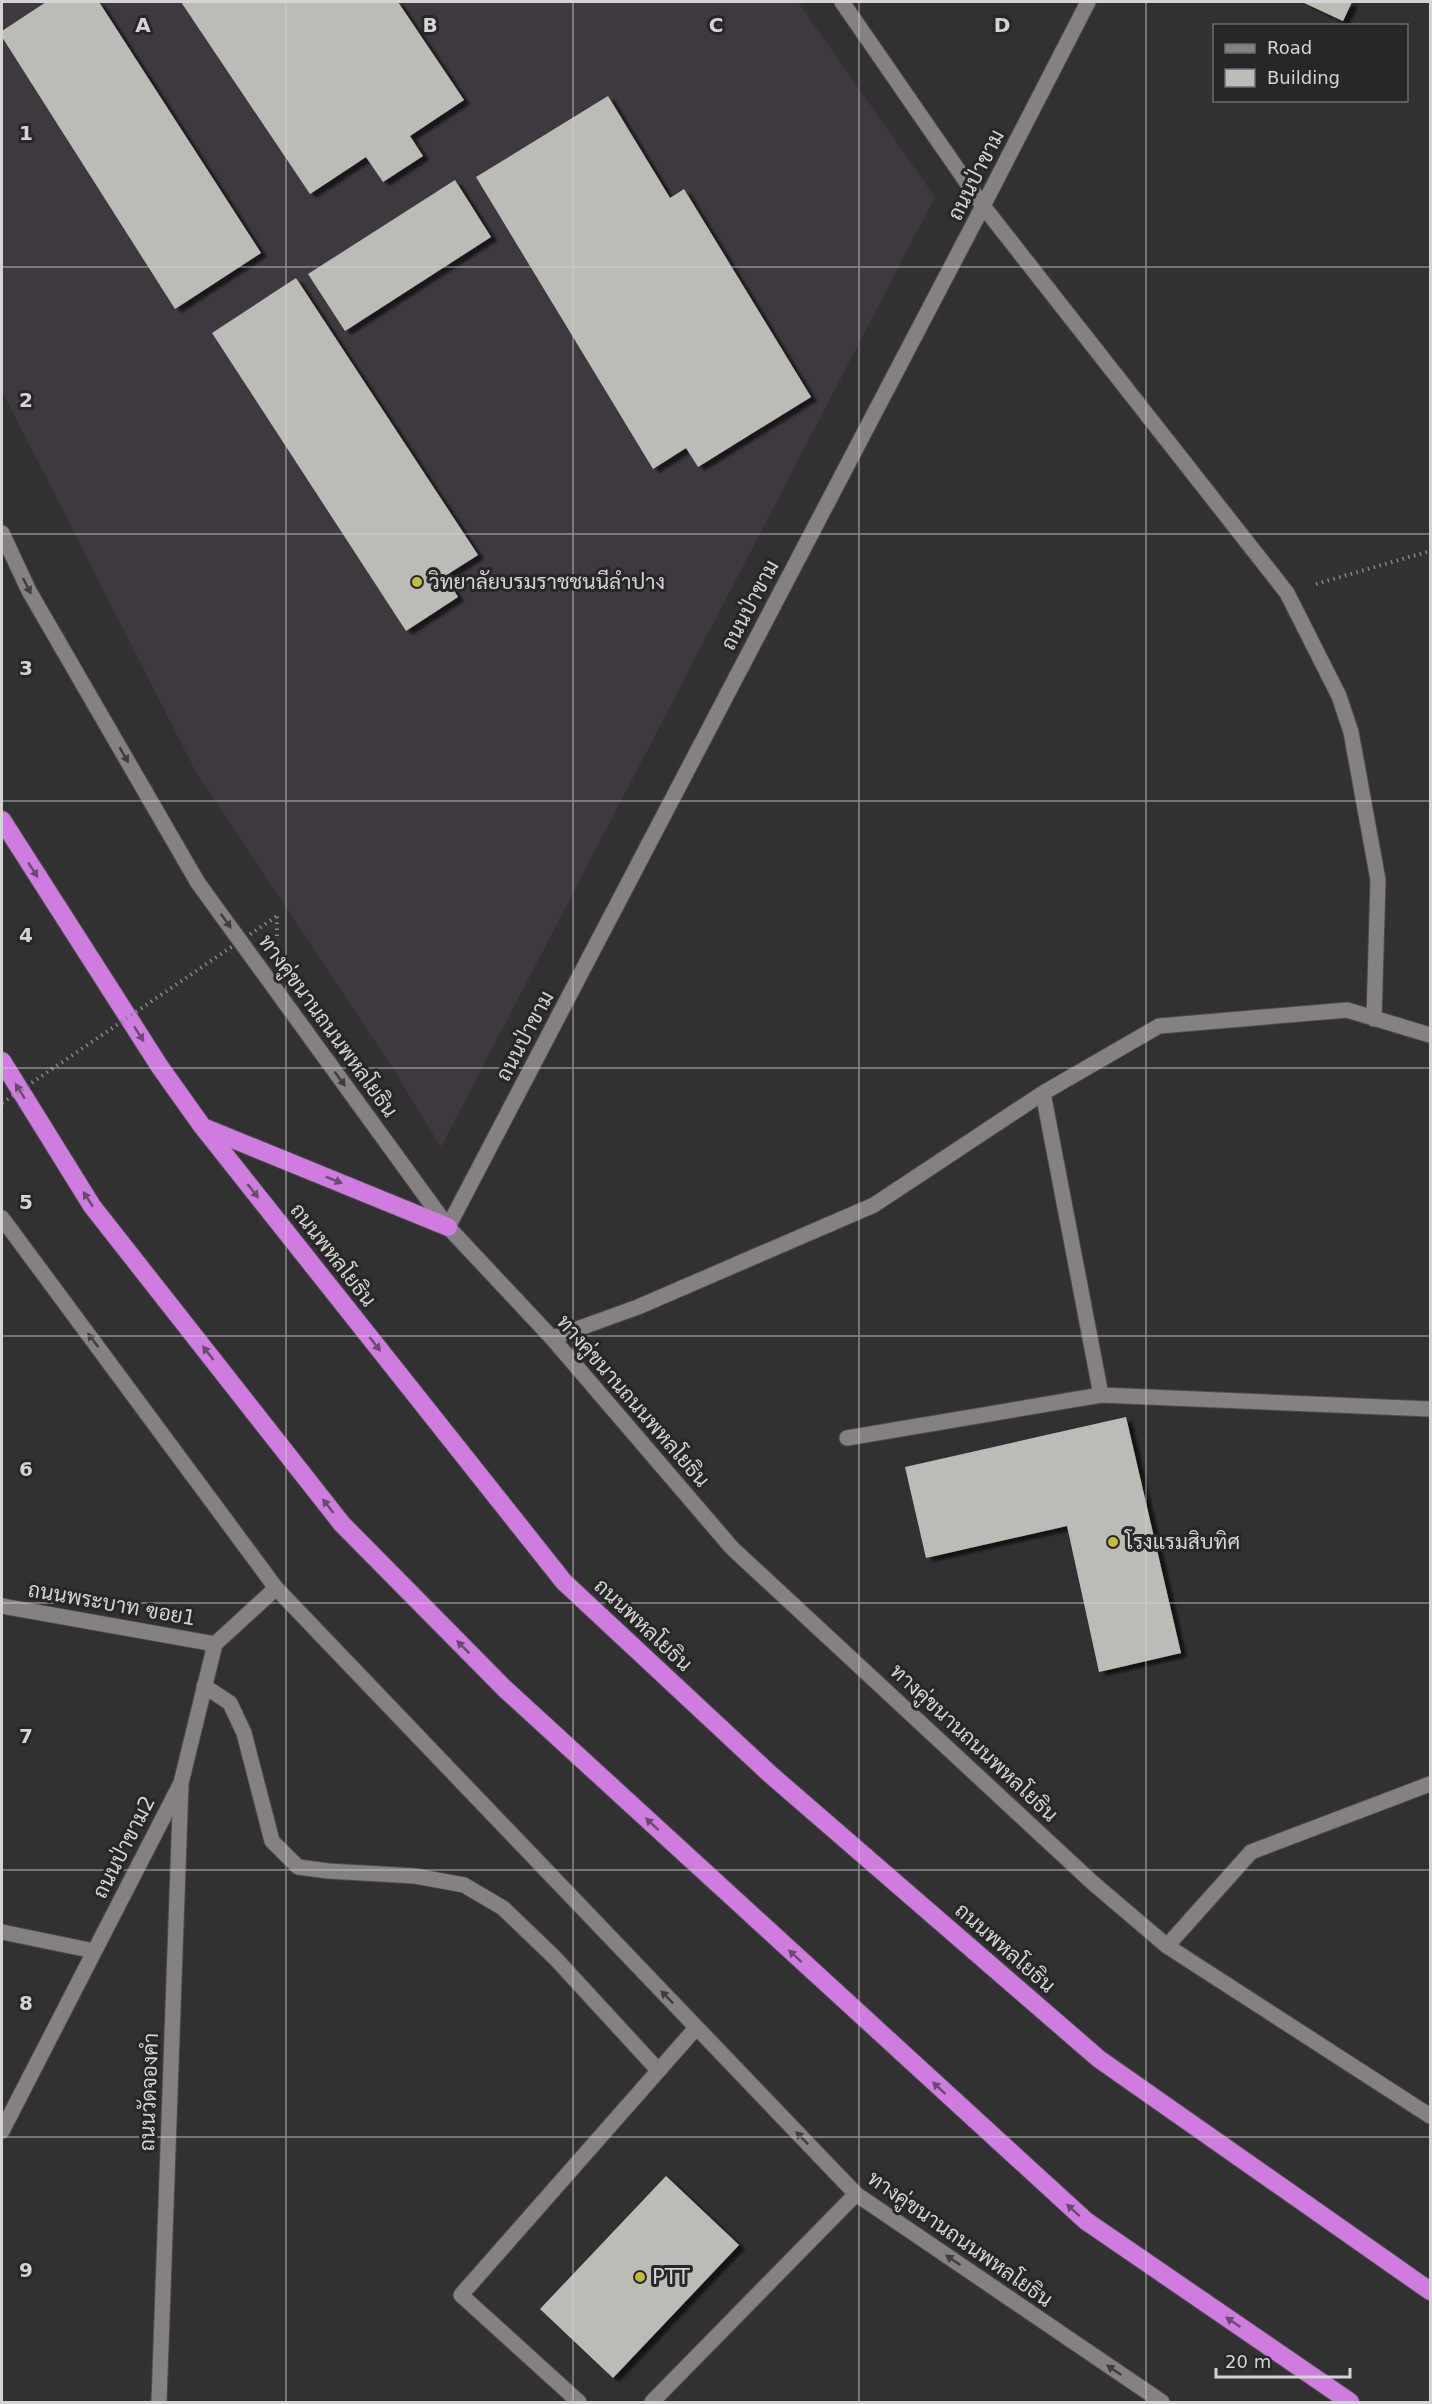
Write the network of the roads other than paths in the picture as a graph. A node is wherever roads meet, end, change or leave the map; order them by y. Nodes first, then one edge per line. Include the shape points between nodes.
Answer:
1 (842, 2) edge
2 (1088, 2) edge
3 (983, 206) junction
4 (2, 533) edge
5 (2, 820) edge
6 (1374, 1019) junction
7 (1431, 1035) edge
8 (2, 1061) edge
9 (1043, 1093) junction
10 (202, 1126) junction
11 (2, 1218) edge
12 (448, 1227) junction
13 (552, 1338) junction
14 (1101, 1395) junction
15 (1431, 1409) edge
16 (847, 1438) dead end
17 (276, 1588) junction
18 (2, 1606) edge
19 (215, 1644) junction
20 (204, 1686) junction
21 (180, 1783) junction
22 (1431, 1784) edge
23 (2, 1932) edge
24 (1167, 1946) junction
25 (94, 1951) junction
26 (696, 2028) junction
27 (658, 2070) junction
28 (1431, 2116) edge
29 (2, 2131) edge
30 (856, 2194) junction
31 (1431, 2291) edge
32 (159, 2403) edge
33 (579, 2403) edge
34 (652, 2403) edge
35 (1162, 2403) edge
36 (1350, 2403) edge

1 - 3 street
2 - 3 street, ถนนป่าขาม
3 - 6 street via 1287,593 1339,696 1351,732 1378,880
3 - 12 street, ถนนป่าขาม
4 -> 12 street, ทางคู่ขนานถนนพหลโยธิน via 29,591 198,883
5 -> 10 highway, ถนนพหลโยธิน
6 - 7 street
6 - 9 street via 1347,1010 1159,1026
36 -> 8 highway via 1086,2221 496,1680 342,1524 92,1206
9 - 13 street via 874,1205 638,1307
9 - 14 street
10 -> 12 highway
10 -> 31 highway, ถนนพหลโยธิน via 564,1582 771,1775 1099,2059
17 -> 11 street, ทางคู่ขนานถนนพหลโยธิน
12 - 13 street, ทางคู่ขนานถนนพหลโยธิน
13 - 24 street, ทางคู่ขนานถนนพหลโยธิน via 732,1548 1093,1883
14 - 15 street
14 - 16 street
17 - 19 street
26 -> 17 street, ทางคู่ขนานถนนพหลโยธิน
18 - 19 street, ถนนพระบาท ฃอย1
19 - 20 street, ถนนป่าขาม2
20 - 21 street, ถนนป่าขาม2
20 - 27 street via 230,1703 244,1733 272,1841 298,1867 415,1876 464,1885 503,1908 538,1941
21 - 25 street, ถนนป่าขาม2
21 - 32 street, ถนนวัดจองคำ
22 - 24 street via 1251,1852
23 - 25 street
24 - 28 street, ทางคู่ขนานถนนพหลโยธิน
25 - 29 street, ถนนป่าขาม2
26 - 27 street
30 -> 26 street, ทางคู่ขนานถนนพหลโยธิน
27 - 33 street via 461,2295
30 - 34 street
35 -> 30 street, ทางคู่ขนานถนนพหลโยธิน

